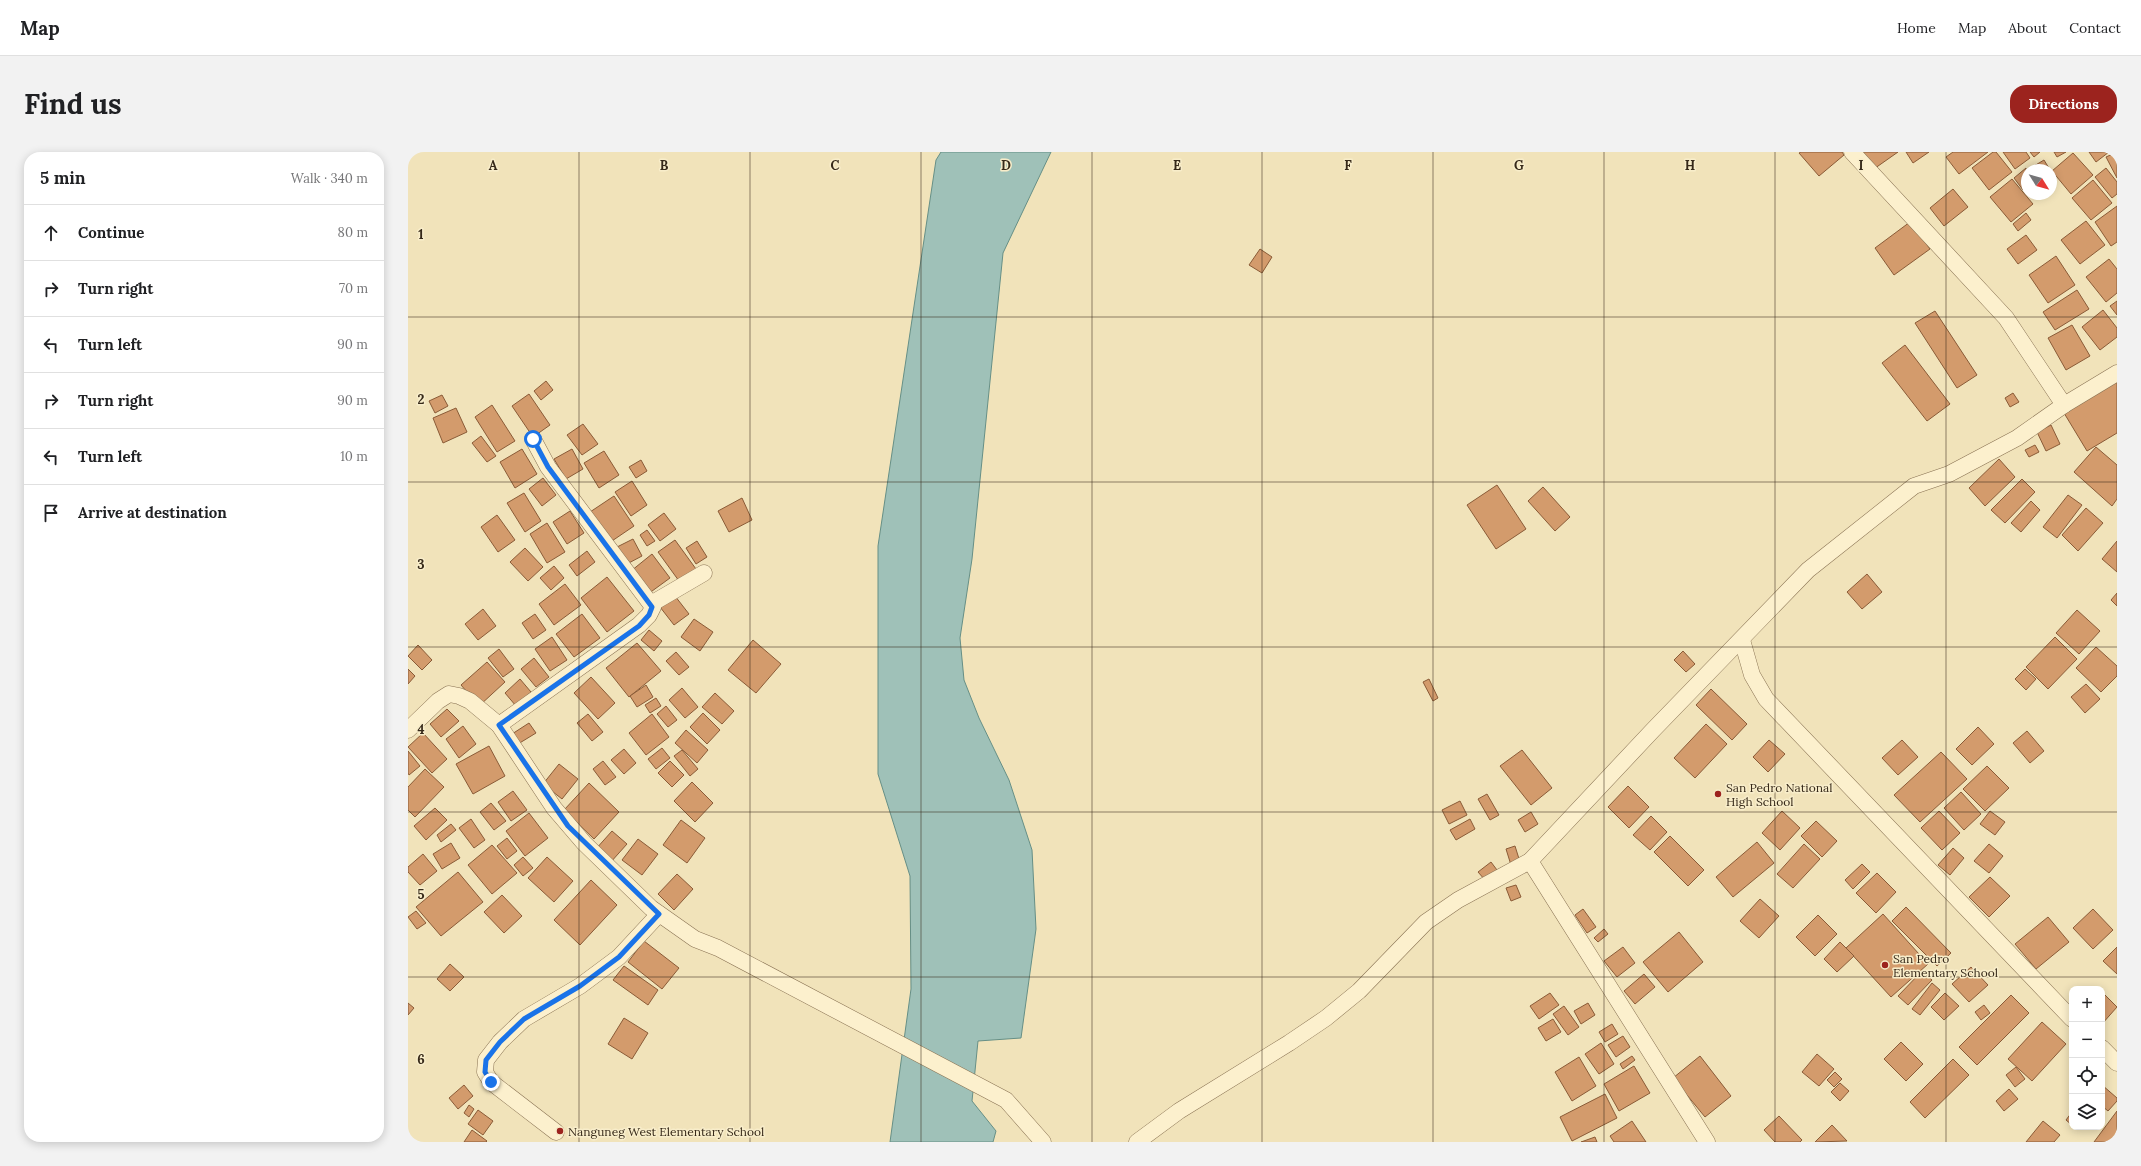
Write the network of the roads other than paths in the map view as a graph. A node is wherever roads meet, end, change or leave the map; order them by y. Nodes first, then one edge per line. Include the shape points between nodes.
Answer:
1 (1852, 152) edge
2 (2117, 373) edge
3 (2064, 405) junction
4 (533, 439) dead end
5 (704, 572) dead end
6 (651, 604) junction
7 (1742, 640) junction
8 (499, 725) junction
9 (408, 730) edge
10 (1530, 861) junction
11 (659, 914) junction
12 (2069, 1016) edge
13 (2105, 1051) edge
14 (2117, 1062) edge
15 (556, 1132) dead end
16 (1043, 1142) edge
17 (1137, 1142) edge
18 (1707, 1142) edge

1 - 3 street via 2006,318
2 - 3 street
3 - 7 street via 2017,438 1948,474 1914,486 1808,570
4 - 6 street via 548,467
5 - 6 street
6 - 8 street via 651,611 639,626
7 - 10 street
7 - 12 street via 1752,675 1766,699
8 - 9 street via 470,701 449,694
8 - 11 street via 568,826
10 - 17 street via 1458,900 1426,922 1359,991 1326,1018 1179,1111
10 - 18 street
11 - 15 street via 619,957 580,986 524,1019 486,1060 485,1072 491,1082
11 - 16 street via 695,939 718,948 1006,1100
13 - 14 street

